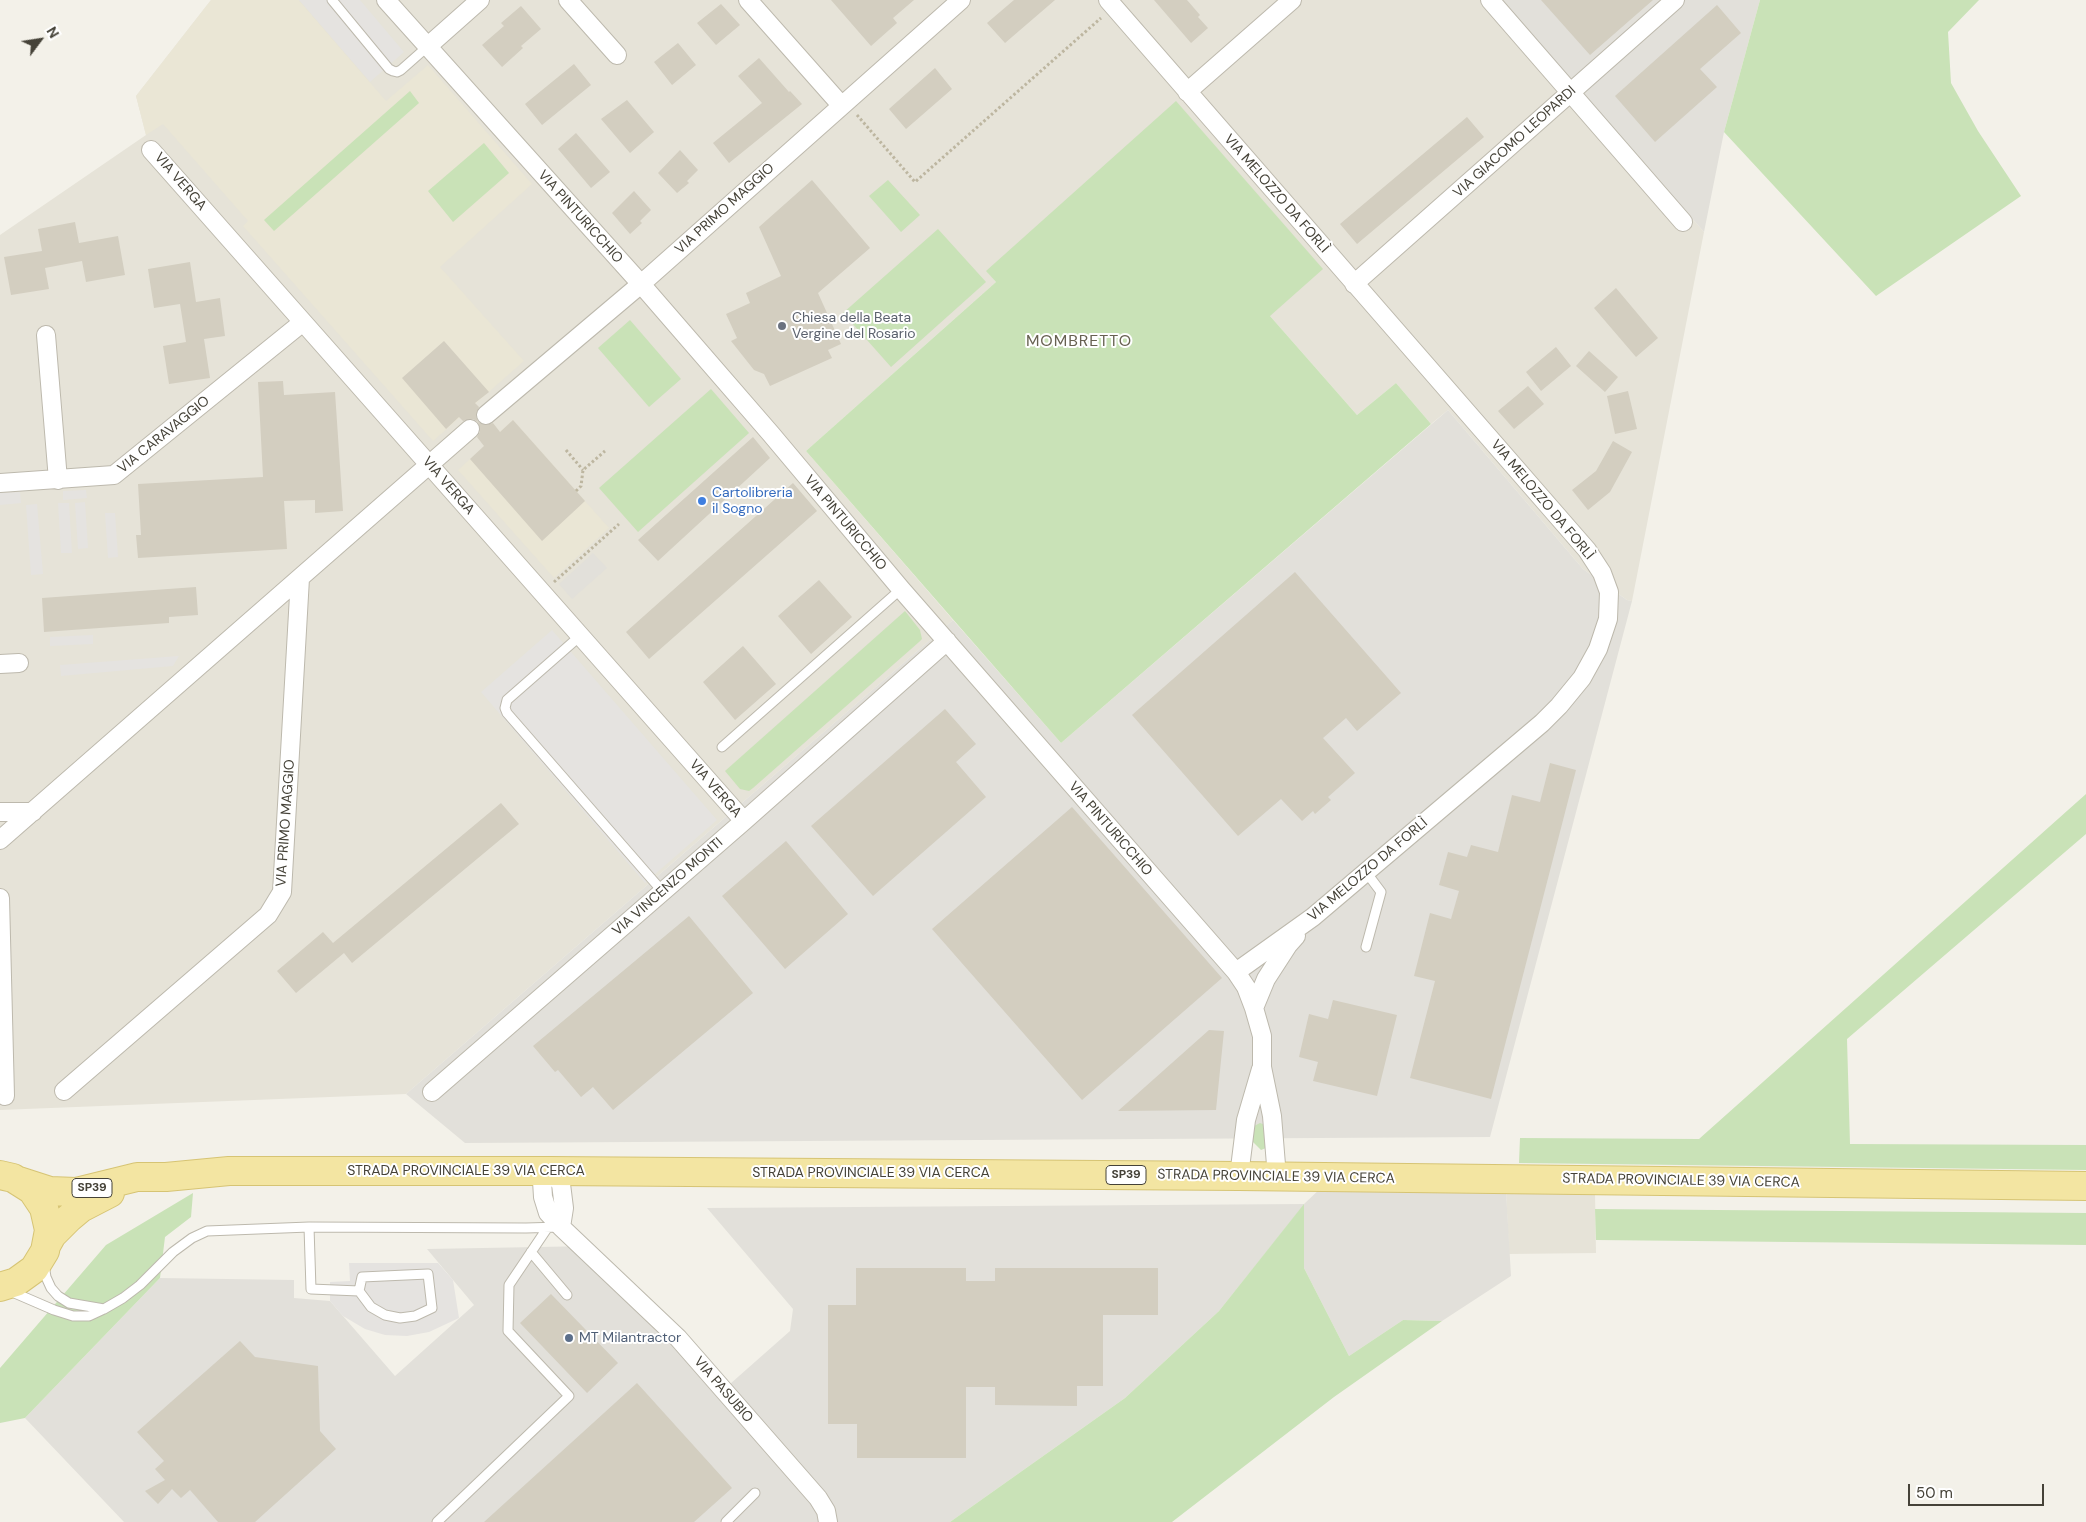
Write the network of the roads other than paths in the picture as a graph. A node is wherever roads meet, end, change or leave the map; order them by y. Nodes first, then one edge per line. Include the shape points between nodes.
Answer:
1 (332, 0) edge
2 (386, 0) edge
3 (480, 0) edge
4 (568, 0) edge
5 (748, 0) edge
6 (961, 0) edge
7 (1292, 0) edge
8 (1490, 0) edge
9 (1675, 0) edge
10 (1111, 3) edge
11 (427, 47) junction
12 (617, 54) dead end
13 (1187, 92) junction
14 (1571, 93) junction
15 (843, 104) junction
16 (151, 150) dead end
17 (1684, 222) dead end
18 (641, 284) junction
19 (1354, 284) junction
20 (303, 322) junction
21 (46, 335) dead end
22 (486, 415) dead end
23 (470, 429) dead end
24 (429, 465) junction
25 (58, 480) junction
26 (0, 483) edge
27 (300, 578) junction
28 (901, 589) junction
29 (580, 636) junction
30 (947, 641) junction
31 (20, 663) dead end
32 (0, 664) edge
33 (722, 746) dead end
34 (0, 812) edge
35 (33, 812) junction
36 (744, 821) junction
37 (0, 840) edge
38 (1366, 872) junction
39 (662, 892) junction
40 (0, 898) edge
41 (1312, 917) junction
42 (1366, 947) dead end
43 (1236, 972) junction
44 (1, 989) edge
45 (1254, 1008) junction
46 (1262, 1066) junction
47 (64, 1091) dead end
48 (432, 1092) dead end
49 (4, 1096) dead end
50 (550, 1170) junction
51 (1239, 1176) junction
52 (1277, 1176) junction
53 (166, 1177) junction
54 (9, 1178) edge
55 (2086, 1186) edge
56 (309, 1227) junction
57 (554, 1227) junction
58 (46, 1247) junction
59 (531, 1252) junction
60 (0, 1287) edge
61 (359, 1291) junction
62 (567, 1295) dead end
63 (104, 1309) junction
64 (755, 1493) dead end
65 (437, 1522) edge
66 (726, 1522) edge
67 (828, 1522) edge

1 - 11 lane via 393,71 401,70
2 - 11 street, VIA PINTURICCHIO
3 - 11 street
4 - 12 street
5 - 15 street
6 - 15 street, VIA PRIMO MAGGIO
7 - 13 street
8 - 14 street
9 - 14 street, VIA GIACOMO LEOPARDI
10 - 13 street, VIA MELOZZO DA FORLÌ
11 - 18 street, VIA PINTURICCHIO
13 - 19 street, VIA MELOZZO DA FORLÌ
14 - 17 street
14 - 19 street, VIA GIACOMO LEOPARDI
15 - 18 street, VIA PRIMO MAGGIO
16 - 20 street, VIA VERGA
18 - 22 street, VIA PRIMO MAGGIO
18 - 28 street, VIA PINTURICCHIO
19 - 38 street, VIA MELOZZO DA FORLÌ via 1587,550 1602,573 1609,592 1608,620 1598,649 1582,678 1559,706
20 - 24 street, VIA VERGA
20 - 25 street, VIA CARAVAGGIO via 121,471 102,477
21 - 25 street
23 - 24 street
24 - 27 street
24 - 29 street, VIA VERGA
25 - 26 street, VIA CARAVAGGIO
27 - 35 street
27 - 47 street, VIA PRIMO MAGGIO via 282,892 268,915
28 - 30 street, VIA PINTURICCHIO
28 - 33 lane
29 - 36 street, VIA VERGA
29 - 39 lane via 507,700 505,708
30 - 36 street, VIA VINCENZO MONTI
30 - 43 street, VIA PINTURICCHIO
31 - 32 street
34 - 35 street
35 - 37 street
36 - 39 street, VIA VINCENZO MONTI
38 - 41 street, VIA MELOZZO DA FORLÌ
38 - 42 lane via 1381,892
39 - 48 street, VIA VINCENZO MONTI
40 - 44 street
41 - 43 street, VIA MELOZZO DA FORLÌ
41 - 45 street via 1288,945 1266,979
43 - 45 street, VIA PINTURICCHIO
44 - 49 street
45 - 46 street, VIA PINTURICCHIO via 1262,1036
46 - 51 street via 1246,1120
46 - 52 street via 1272,1116
50 - 51 main road, STRADA PROVINCIALE 39 VIA CERCA / SP39
50 - 53 main road, STRADA PROVINCIALE 39 VIA CERCA / SP39 via 229,1171
50 - 57 street via 561,1184 564,1208
51 - 52 main road, STRADA PROVINCIALE 39 VIA CERCA / SP39
52 - 55 main road, STRADA PROVINCIALE 39 VIA CERCA / SP39
53 - 54 main road, STRADA PROVINCIALE 39 VIA CERCA / SP39 via 137,1177 76,1192 50,1191
53 - 58 main road, STRADA PROVINCIALE 39 VIA CERCA / SP39 via 120,1188 100,1197 69,1218
54 - 58 main road via 32,1190 44,1208 49,1230
56 - 57 lane
56 - 61 lane via 311,1289
56 - 63 lane via 207,1231 173,1252 140,1285
57 - 59 lane
57 - 67 street, VIA PASUBIO via 678,1338 818,1498
58 - 60 main road, STRADA PROVINCIALE 39 VIA CERCA via 41,1261 26,1277
58 - 63 lane via 46,1277 58,1296 69,1303
59 - 62 lane
59 - 65 lane via 509,1284 508,1331 569,1396
60 - 63 lane via 74,1316 88,1316
61 - 61 lane via 362,1277 428,1274 432,1308 415,1316 385,1315 371,1307
64 - 66 lane

